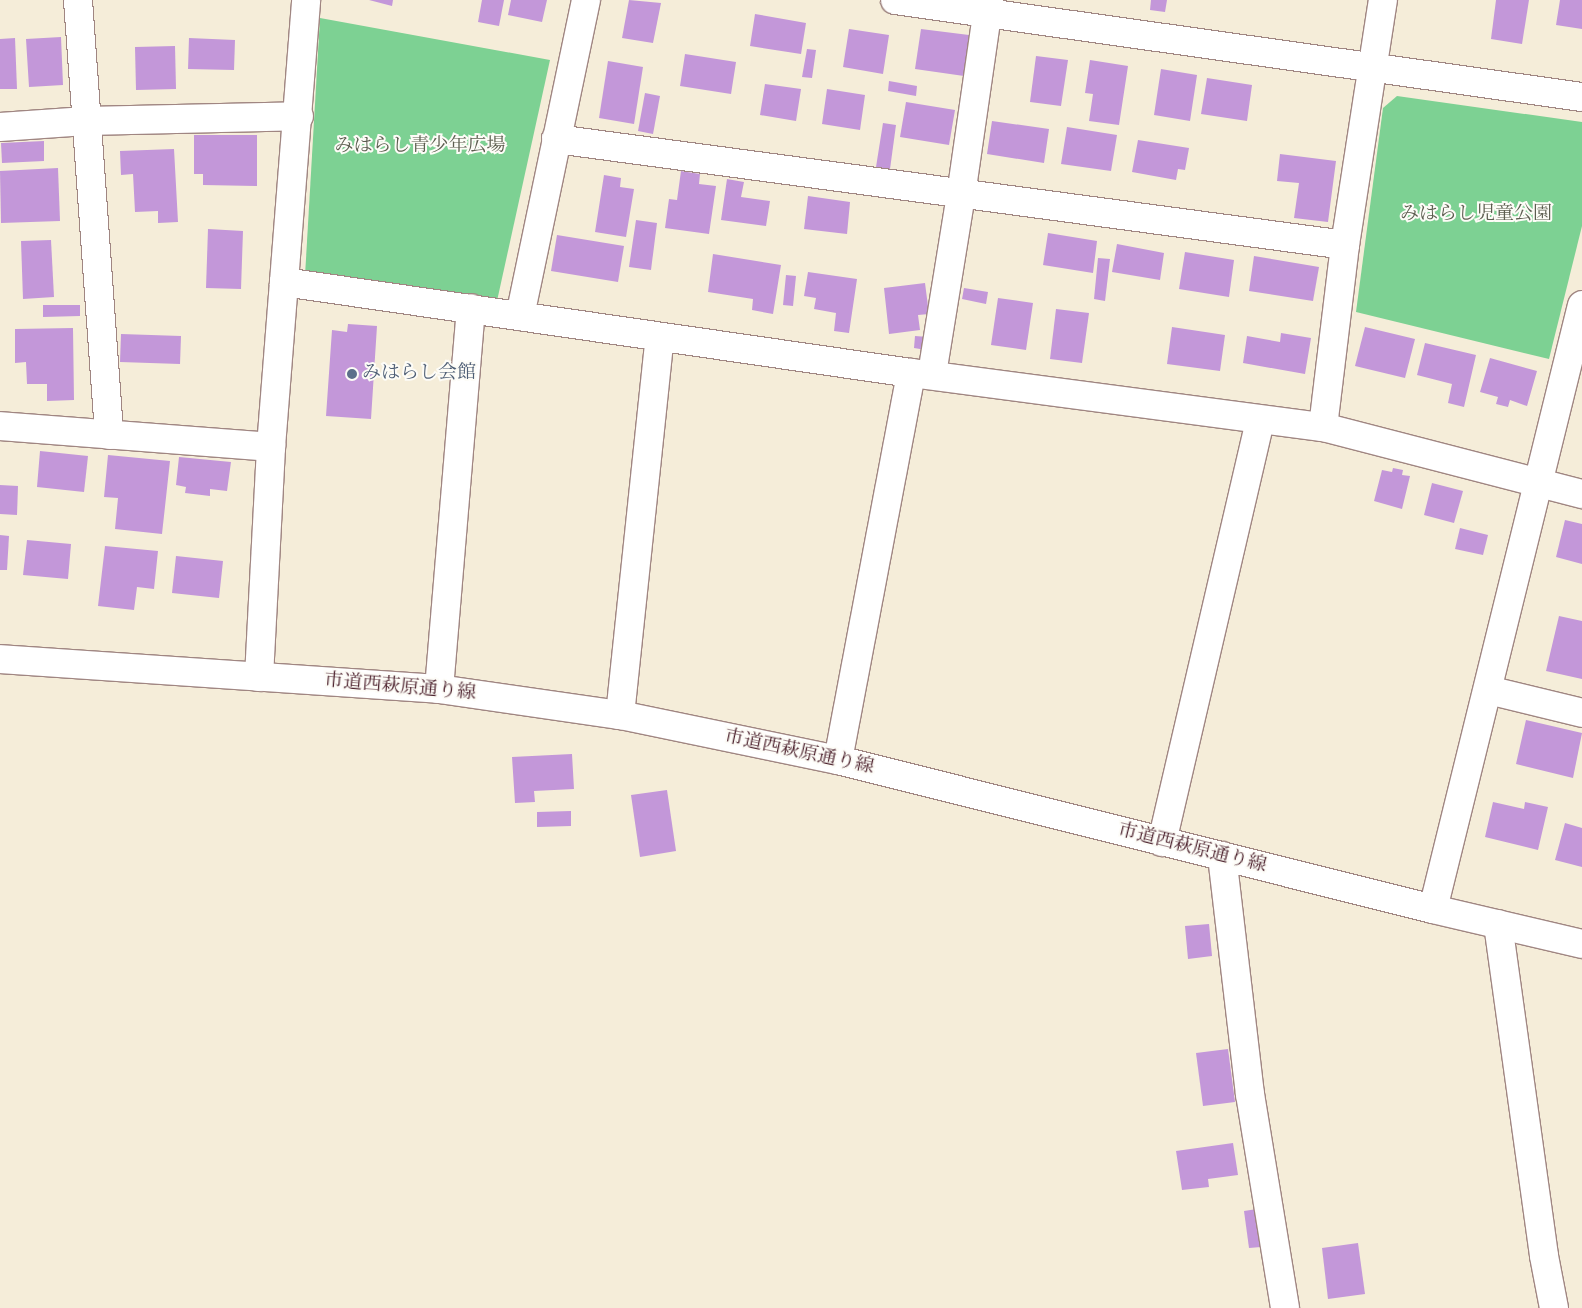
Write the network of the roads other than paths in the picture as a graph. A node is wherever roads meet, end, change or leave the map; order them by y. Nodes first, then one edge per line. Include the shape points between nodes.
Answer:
1 (78, 0) edge
2 (306, 0) edge
3 (586, 0) edge
4 (895, 0) edge
5 (1383, 0) edge
6 (988, 6) edge
7 (1373, 67) junction
8 (1582, 97) edge
9 (299, 116) junction
10 (86, 121) junction
11 (0, 127) edge
12 (556, 139) junction
13 (961, 195) junction
14 (1345, 245) junction
15 (284, 282) junction
16 (471, 308) junction
17 (1581, 315) edge
18 (520, 316) junction
19 (660, 337) junction
20 (921, 373) junction
21 (1260, 420) junction
22 (0, 426) edge
23 (1323, 427) junction
24 (109, 435) junction
25 (271, 447) junction
26 (1537, 482) junction
27 (1582, 494) edge
28 (0, 659) edge
29 (259, 677) junction
30 (439, 689) junction
31 (1488, 690) junction
32 (1582, 713) edge
33 (620, 715) junction
34 (838, 760) junction
35 (1162, 842) junction
36 (1222, 856) junction
37 (1433, 909) junction
38 (1498, 924) junction
39 (1582, 944) edge
40 (1285, 1308) edge
41 (1554, 1308) edge

1 - 10 street
2 - 9 street
3 - 12 street
4 - 6 street
5 - 7 street
6 - 7 street
6 - 13 street
7 - 8 street
7 - 14 street
9 - 10 street
9 - 15 street
10 - 11 street
10 - 24 street
12 - 13 street
12 - 18 street
13 - 14 street
13 - 20 street
14 - 23 street
15 - 16 street
15 - 25 street
16 - 18 street
16 - 30 street
17 - 26 street
18 - 19 street
19 - 20 street
19 - 33 street
20 - 21 street
20 - 34 street
21 - 23 street
21 - 35 street
22 - 24 street
23 - 26 street
24 - 25 street
25 - 29 street
26 - 27 street
26 - 31 street
28 - 29 street, 市道西萩原通り線
29 - 30 street, 市道西萩原通り線
30 - 33 street, 市道西萩原通り線
31 - 32 street
31 - 37 street
33 - 34 street, 市道西萩原通り線
34 - 35 street, 市道西萩原通り線
35 - 36 street, 市道西萩原通り線
36 - 37 street, 市道西萩原通り線
36 - 40 street via 1250,1094
37 - 38 street, 市道西萩原通り線
38 - 39 street, 市道西萩原通り線
38 - 41 street

